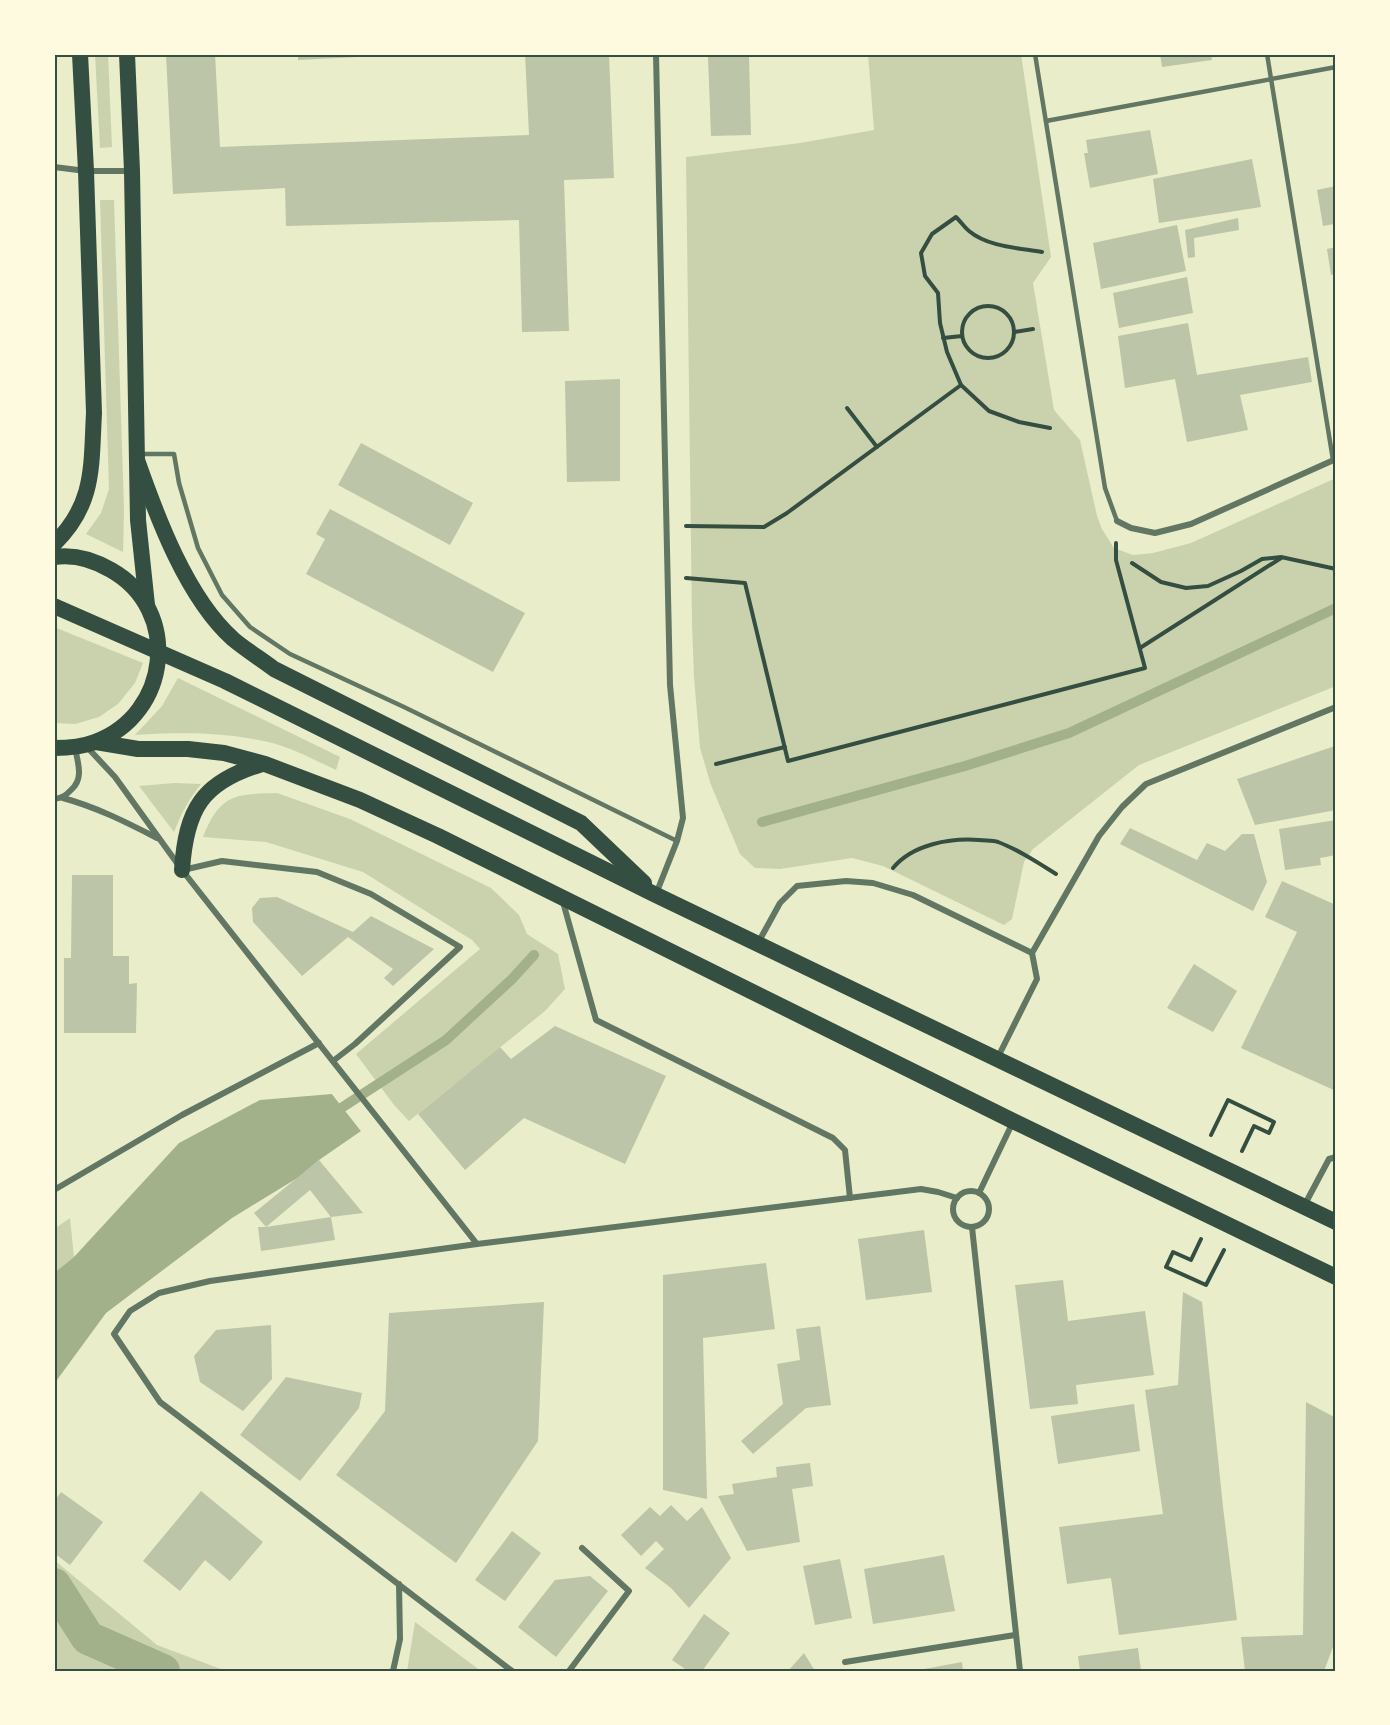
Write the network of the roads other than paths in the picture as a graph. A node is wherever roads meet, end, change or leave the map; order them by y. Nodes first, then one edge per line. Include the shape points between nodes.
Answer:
1 (80, 54) edge
2 (127, 54) edge
3 (656, 54) edge
4 (1035, 54) edge
5 (1268, 54) edge
6 (1336, 67) edge
7 (1272, 79) junction
8 (1047, 121) junction
9 (54, 167) edge
10 (86, 171) junction
11 (132, 171) junction
12 (137, 457) junction
13 (1335, 460) edge
14 (1116, 521) joint
15 (54, 544) edge
16 (54, 557) edge
17 (147, 605) junction
18 (54, 606) edge
19 (159, 652) junction
20 (1336, 707) edge
21 (85, 745) junction
22 (54, 748) edge
23 (265, 764) junction
24 (63, 798) junction
25 (54, 799) edge
26 (160, 840) junction
27 (677, 841) junction
28 (182, 870) junction
29 (656, 895) junction
30 (561, 898) junction
31 (758, 944) junction
32 (1032, 953) junction
33 (319, 1043) junction
34 (997, 1059) junction
35 (333, 1061) junction
36 (1013, 1121) junction
37 (1334, 1159) edge
38 (54, 1190) edge
39 (979, 1193) junction
40 (850, 1198) junction
41 (957, 1198) junction
42 (1303, 1206) junction
43 (1336, 1222) edge
44 (972, 1227) junction
45 (477, 1244) junction
46 (1336, 1277) edge
47 (582, 1548) dead end
48 (399, 1584) junction
49 (1015, 1635) junction
50 (845, 1662) dead end
51 (393, 1671) edge
52 (512, 1671) edge
53 (569, 1671) edge
54 (1020, 1671) edge

1 - 10 highway
2 - 11 highway
3 - 27 street via 670,685 683,818
4 - 8 lane
5 - 7 lane
6 - 7 lane
7 - 8 lane
7 - 13 lane
8 - 14 lane via 1105,488
9 - 10 street
10 - 11 street
10 - 15 highway via 94,413 90,480 84,504
11 - 12 highway
12 - 17 highway via 138,520
12 - 27 lane via 174,454 198,548 222,595 250,627 290,654
12 - 29 highway via 150,499 189,583 232,638 274,669 581,823
13 - 14 street via 1191,524 1155,533
16 - 17 highway via 102,564 135,588
17 - 19 highway
18 - 19 highway
19 - 21 highway via 153,686 143,704 114,733
19 - 29 highway
20 - 32 street via 1146,784 1100,836
21 - 22 highway
21 - 23 highway via 188,749 225,753
21 - 24 street via 77,785
21 - 26 street via 115,777
23 - 28 highway via 228,776 204,796 188,826
23 - 30 highway via 360,800
24 - 25 street
24 - 26 street via 85,804
26 - 28 street
27 - 29 street
28 - 33 street
28 - 35 street via 222,861 317,872 371,894 460,947
29 - 31 highway
30 - 36 highway
30 - 40 street via 596,1020 833,1138 845,1150
31 - 32 street via 780,903 797,886 846,881 880,885 913,895
31 - 34 highway
32 - 34 street via 1037,979
33 - 35 street
33 - 38 street via 182,1115
34 - 42 highway
35 - 45 street
36 - 39 street
36 - 46 highway
37 - 42 street
39 - 41 street via 967,1192
39 - 44 street via 987,1201 988,1213 983,1223
40 - 41 street via 921,1189
40 - 45 street
41 - 44 street via 953,1209 957,1220
42 - 43 highway
44 - 49 street
45 - 48 street via 210,1281 159,1293 130,1311 114,1334 160,1402
47 - 53 street via 628,1591
48 - 51 street via 400,1639
48 - 52 street
49 - 50 street
49 - 54 street

